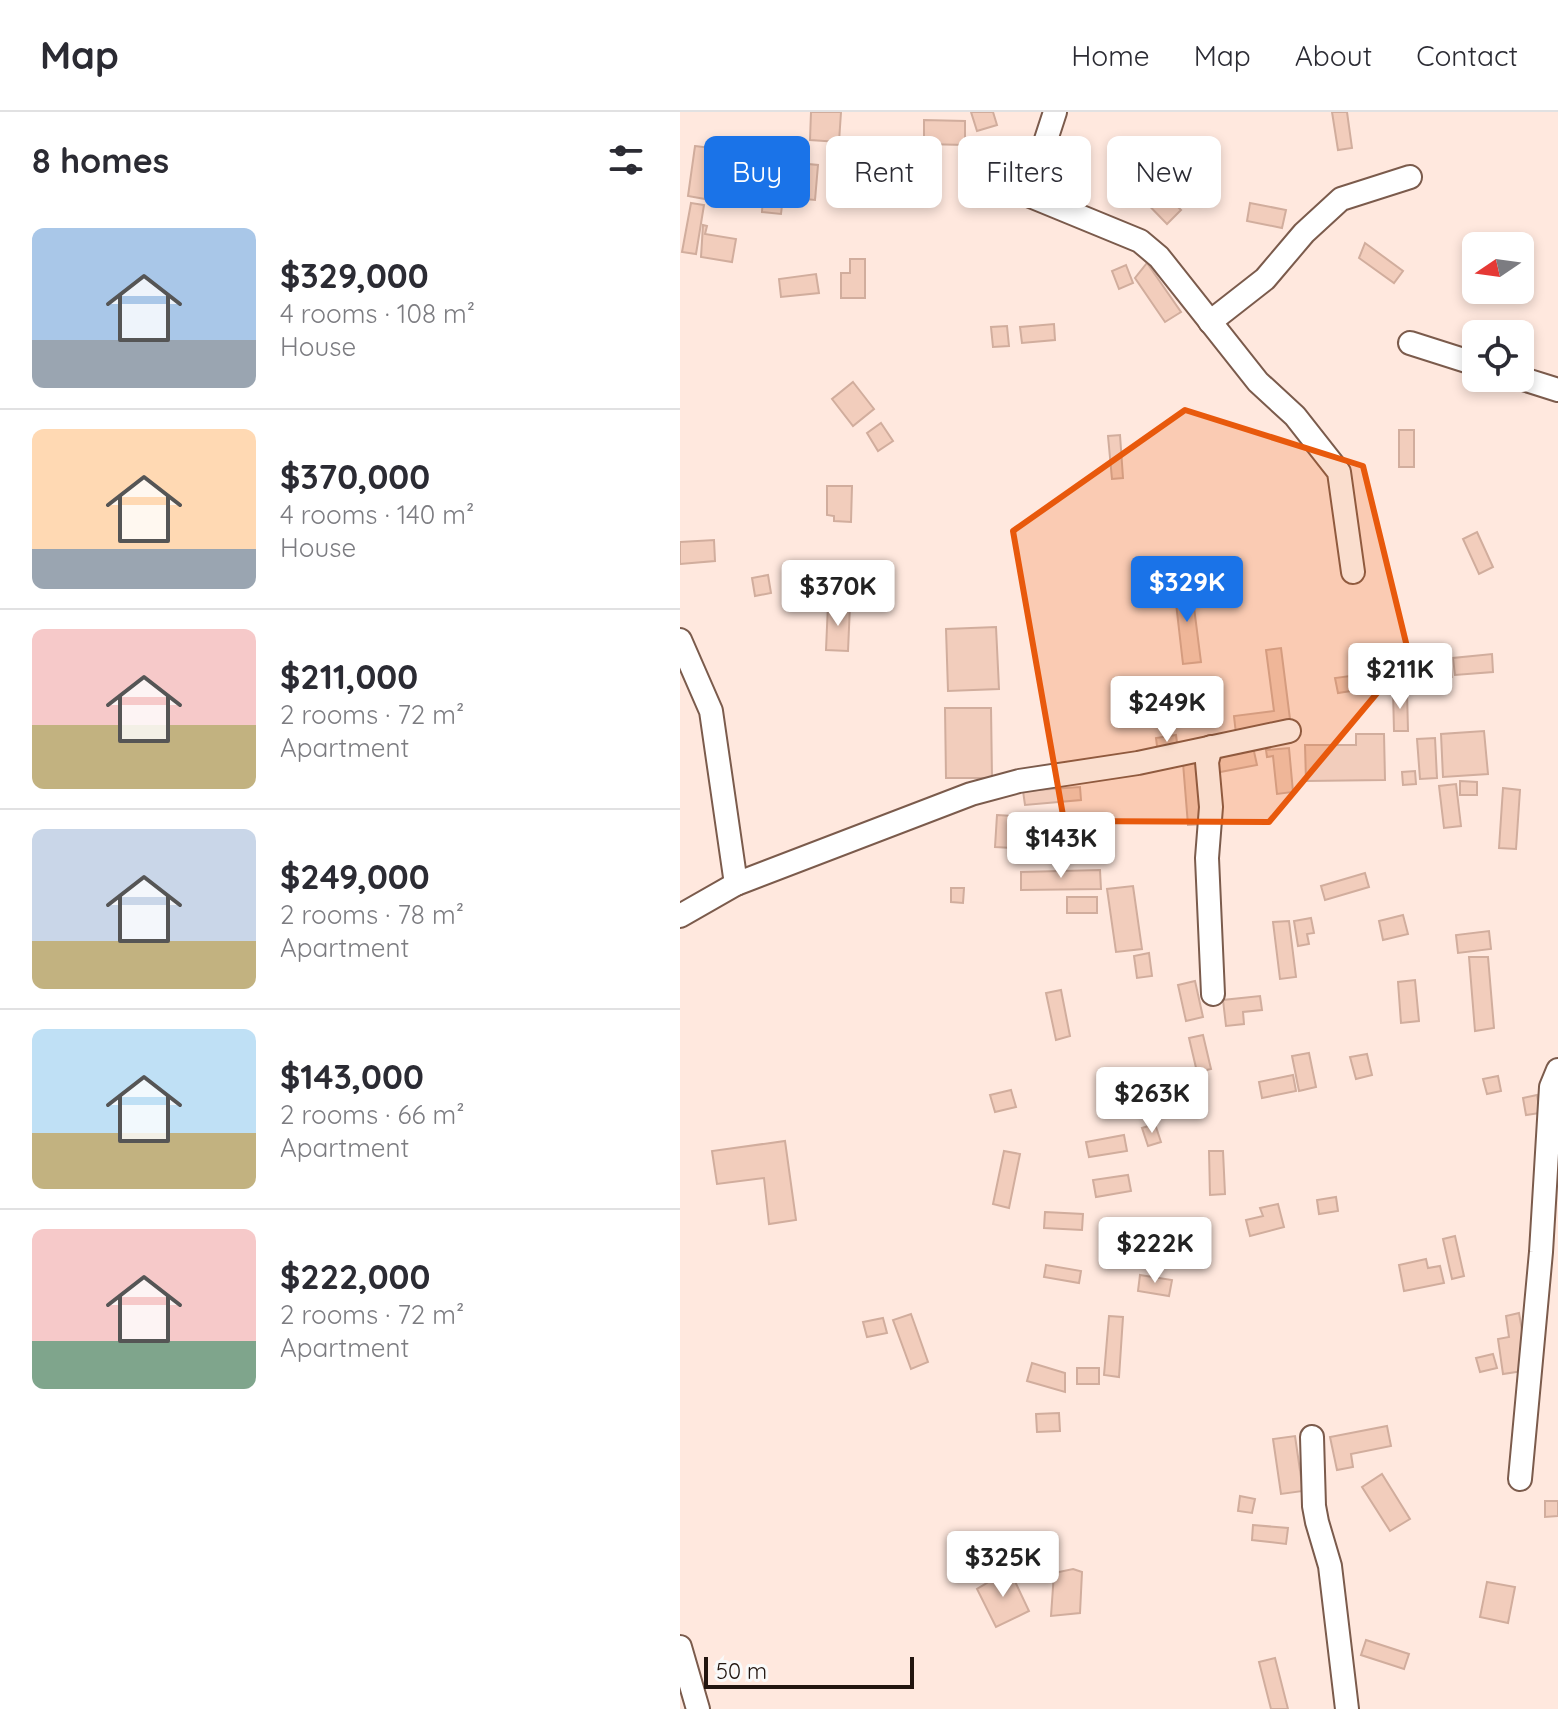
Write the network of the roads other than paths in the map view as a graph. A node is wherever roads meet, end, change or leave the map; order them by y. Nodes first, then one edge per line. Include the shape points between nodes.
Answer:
1 (1055, 112) edge
2 (1410, 177) dead end
3 (1210, 322) junction
4 (1410, 343) dead end
5 (1462, 360) edge
6 (1534, 382) edge
7 (1558, 390) edge
8 (1353, 572) dead end
9 (680, 640) edge
10 (1289, 731) dead end
11 (1211, 747) junction
12 (736, 884) junction
13 (680, 916) edge
14 (1213, 994) dead end
15 (1558, 1070) edge
16 (1312, 1437) dead end
17 (1520, 1479) dead end
18 (680, 1647) edge
19 (698, 1709) edge
20 (1347, 1709) edge

1 - 3 street via 1028,195 1140,241
2 - 3 street via 1341,199 1265,279
3 - 8 street via 1339,472
4 - 5 street
6 - 7 street
9 - 12 street via 711,711
10 - 11 street
11 - 12 street via 971,794
11 - 14 street via 1207,858
12 - 13 street
15 - 17 street via 1551,1087
16 - 20 street via 1314,1506 1330,1566
18 - 19 street

